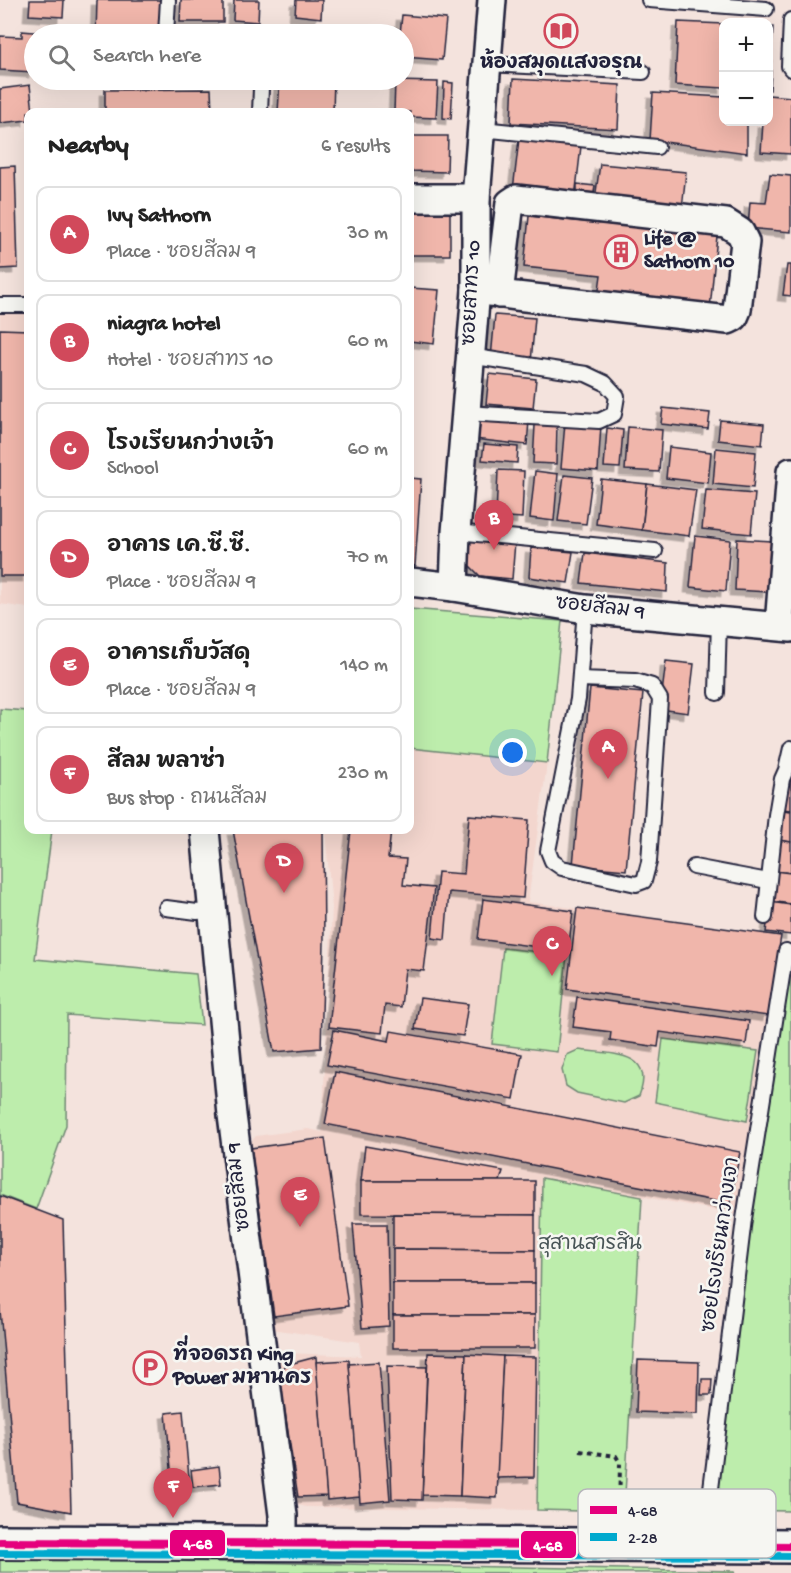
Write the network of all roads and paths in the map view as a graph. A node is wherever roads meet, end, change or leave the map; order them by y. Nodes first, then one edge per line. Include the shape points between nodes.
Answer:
1 (168, 0) edge
2 (492, 0) edge
3 (649, 0) edge
4 (766, 9) dead end
5 (791, 20) edge
6 (167, 24) edge
7 (486, 64) junction
8 (791, 69) edge
9 (643, 72) dead end
10 (261, 90) edge
11 (260, 108) edge
12 (482, 129) junction
13 (657, 147) dead end
14 (414, 198) edge
15 (476, 198) junction
16 (487, 292) junction
17 (0, 305) edge
18 (24, 305) edge
19 (470, 356) junction
20 (465, 413) junction
21 (791, 472) edge
22 (456, 532) junction
23 (655, 551) dead end
24 (414, 582) edge
25 (453, 587) junction
26 (585, 609) junction
27 (719, 620) junction
28 (785, 627) edge
29 (580, 679) junction
30 (717, 693) dead end
31 (791, 748) edge
32 (205, 834) edge
33 (694, 867) dead end
34 (768, 881) junction
35 (166, 908) dead end
36 (213, 910) junction
37 (765, 917) dead end
38 (786, 951) dead end
39 (580, 1451) dead end
40 (620, 1489) edge
41 (711, 1489) edge
42 (0, 1542) edge
43 (283, 1543) junction
44 (578, 1545) edge

1 - 6 lane
2 - 7 street, ซอยสาทร 10
3 - 4 lane
5 - 8 lane
7 - 9 lane
7 - 12 street, ซอยสาทร 10
10 - 11 lane
12 - 13 lane
12 - 15 street, ซอยสาทร 10
14 - 15 street
15 - 16 street, ซอยสาทร 10
16 - 16 street via 510,203 516,198 726,223 740,232 745,242 737,310 728,320
16 - 19 street, ซอยสาทร 10
17 - 18 lane
19 - 20 street, ซอยสาทร 10
19 - 20 lane via 586,374 605,383 617,396 614,414 598,421
20 - 22 street, ซอยสาทร 10
21 - 28 street
22 - 23 lane
22 - 25 street, ซอยสาทร 10
24 - 25 street, ซอยสีลม 9
25 - 26 street, ซอยสีลม 9
26 - 27 street, ซอยสีลม 9
26 - 29 lane
27 - 28 street, ซอยสีลม 9
27 - 30 lane
29 - 29 lane via 548,851 552,861 562,868 636,884 644,881 649,862 660,699 652,687 635,681
31 - 34 lane via 782,779
32 - 36 street, ซอยสีลม 9
33 - 34 lane
34 - 37 lane
35 - 36 lane
36 - 43 street, ซอยสีลม 9 via 232,1115 283,1515
38 - 41 lane, ซอยโรงเรียนกว่างเจา via 744,1219
39 - 40 path via 616,1456 620,1463
42 - 43 main road
43 - 44 main road

